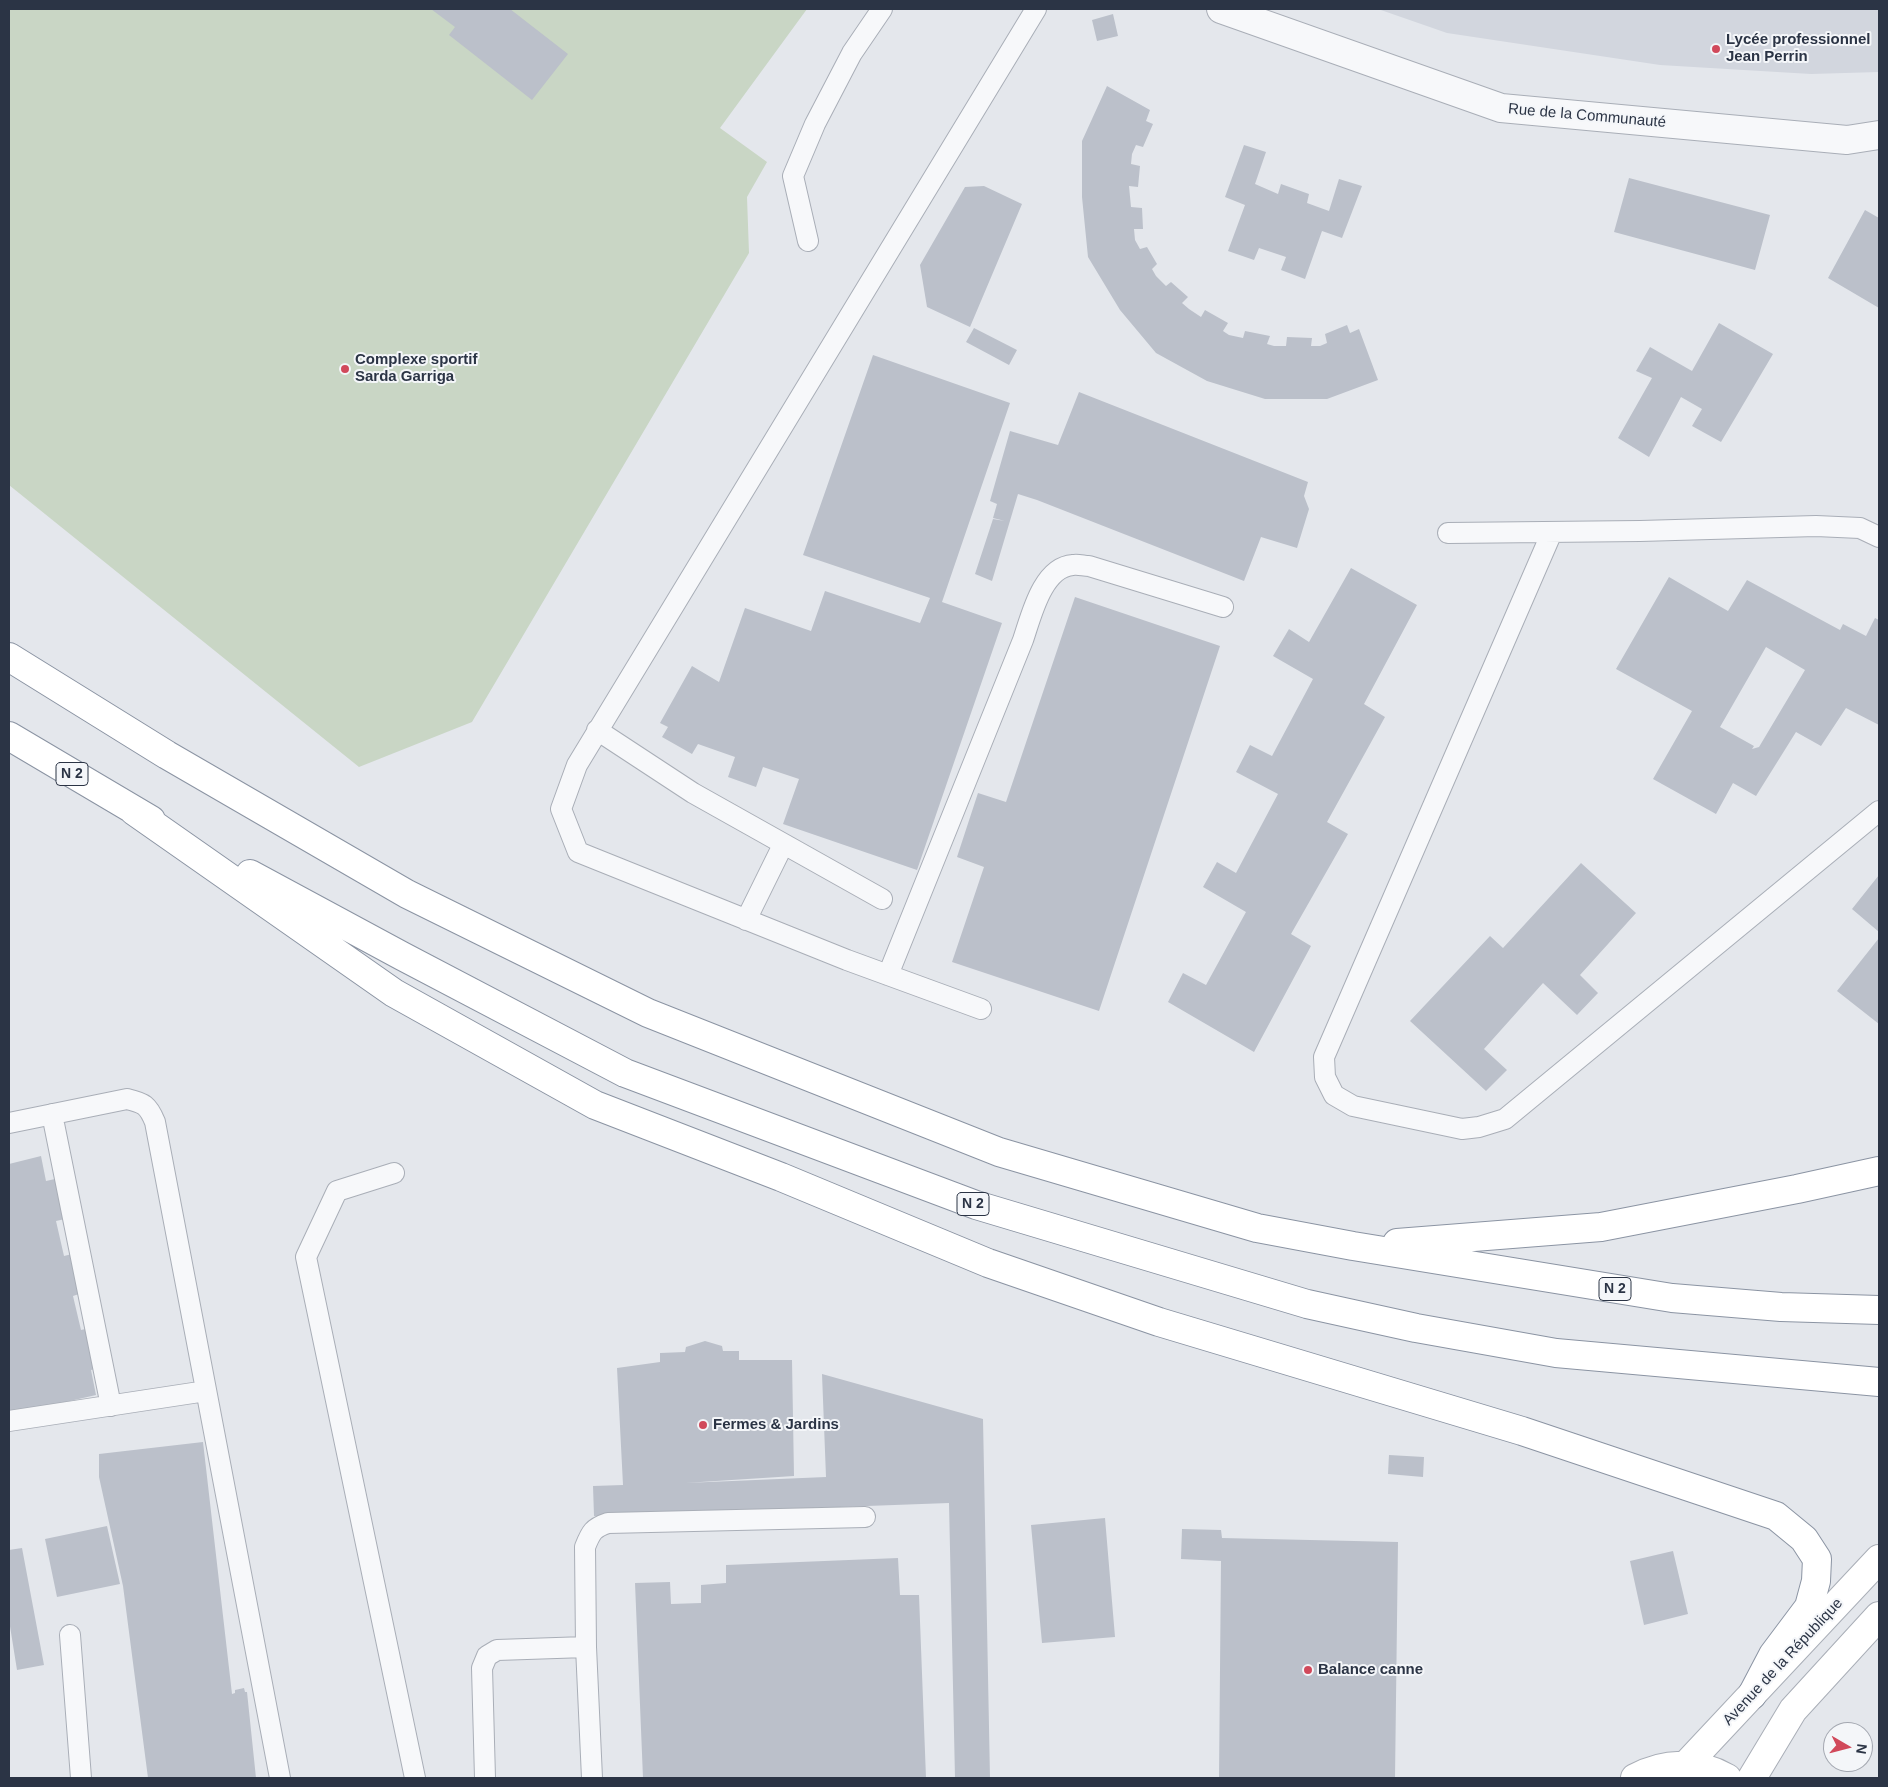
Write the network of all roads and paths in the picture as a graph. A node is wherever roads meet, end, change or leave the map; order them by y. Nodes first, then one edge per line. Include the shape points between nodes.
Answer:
1 (882, 9) edge
2 (1036, 9) edge
3 (1221, 9) edge
4 (1251, 14) edge
5 (1879, 135) edge
6 (808, 241) dead end
7 (1552, 532) junction
8 (1448, 533) dead end
9 (1879, 537) edge
10 (1223, 608) dead end
11 (9, 657) edge
12 (597, 730) junction
13 (9, 736) edge
14 (134, 811) junction
15 (1879, 811) edge
16 (783, 845) junction
17 (882, 899) dead end
18 (746, 920) junction
19 (888, 975) junction
20 (981, 1009) dead end
21 (52, 1114) junction
22 (9, 1123) edge
23 (1879, 1171) edge
24 (394, 1173) dead end
25 (1353, 1246) junction
26 (1879, 1310) edge
27 (1879, 1382) edge
28 (206, 1391) junction
29 (110, 1406) junction
30 (9, 1421) edge
31 (865, 1517) dead end
32 (1879, 1559) edge
33 (1879, 1616) edge
34 (70, 1635) dead end
35 (1879, 1636) edge
36 (586, 1647) junction
37 (1848, 1650) junction
38 (1752, 1695) junction
39 (1686, 1765) junction
40 (81, 1778) edge
41 (280, 1778) edge
42 (415, 1778) edge
43 (485, 1778) edge
44 (592, 1778) edge
45 (1635, 1778) edge
46 (1727, 1778) edge
47 (1752, 1778) edge

1 - 6 lane via 852,52 793,176
2 - 12 lane
3 - 4 street, Rue de la Communauté
4 - 5 street, Rue de la Communauté via 1500,108 1847,140
7 - 8 lane
7 - 9 lane via 1816,526 1860,528
7 - 15 lane via 1324,1058 1325,1077 1334,1095 1353,1106 1462,1129 1505,1119
10 - 19 lane via 1089,566 1071,565 1055,572 1041,589
11 - 25 main road, N 2 via 167,755 407,894 648,1014 999,1152 1257,1228
12 - 16 lane via 693,793
12 - 18 lane via 577,765 561,809 578,852
13 - 14 main road, N 2
14 - 27 main road, N 2 via 625,1073 976,1205 1308,1304 1416,1328 1556,1353
14 - 38 main road via 394,993 595,1105 988,1262 1150,1319 1522,1430 1776,1516 1804,1539 1817,1559 1816,1581 1809,1607 1773,1655
16 - 17 lane
16 - 18 lane
18 - 19 lane
19 - 20 lane
21 - 22 lane
21 - 28 lane via 127,1099 142,1102 150,1110 155,1122
21 - 29 lane
23 - 25 main road via 1601,1227
24 - 42 lane via 337,1191 306,1257
25 - 26 main road, N 2 via 1672,1298 1782,1307
28 - 29 lane
28 - 41 lane
29 - 30 lane
31 - 36 lane via 608,1523 597,1527 585,1547
32 - 38 main road, Avenue de la République
33 - 37 main road
34 - 40 lane
35 - 37 street
36 - 43 lane via 497,1650 487,1656 482,1668
36 - 44 lane
37 - 47 main road via 1793,1710
38 - 39 main road, Avenue de la République
39 - 45 main road via 1666,1766
39 - 46 main road

